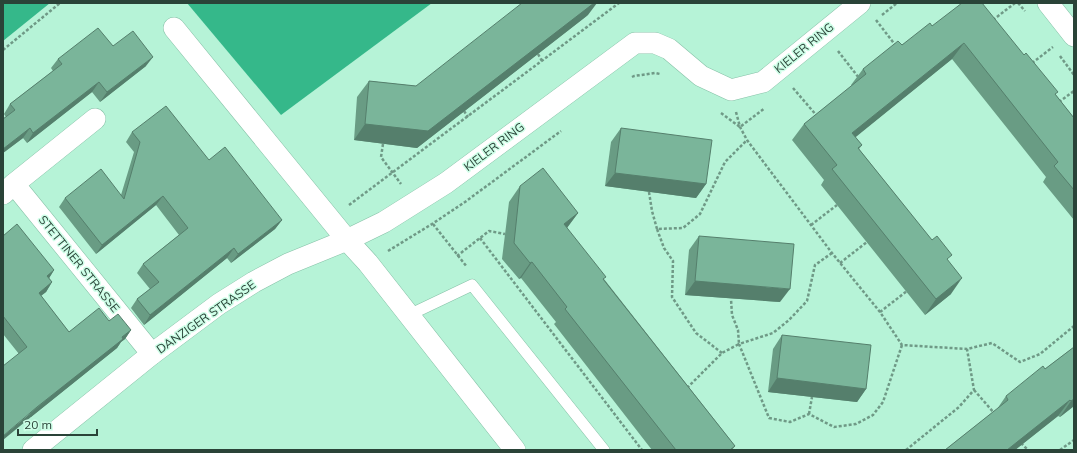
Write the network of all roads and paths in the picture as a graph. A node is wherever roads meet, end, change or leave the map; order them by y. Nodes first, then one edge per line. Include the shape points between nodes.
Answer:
1 (60, 3) edge
2 (619, 3) edge
3 (860, 3) edge
4 (1015, 3) edge
5 (1048, 3) edge
6 (876, 20) dead end
7 (992, 21) edge
8 (174, 28) dead end
9 (1074, 36) edge
10 (898, 47) edge
11 (1053, 47) dead end
12 (3, 50) edge
13 (837, 50) dead end
14 (538, 54) edge
15 (542, 60) junction
16 (1030, 65) edge
17 (662, 75) dead end
18 (860, 78) edge
19 (628, 80) dead end
20 (792, 86) dead end
21 (731, 90) junction
22 (1074, 90) edge
23 (1057, 104) edge
24 (717, 110) dead end
25 (464, 111) edge
26 (468, 117) junction
27 (819, 118) edge
28 (95, 119) dead end
29 (565, 127) dead end
30 (740, 127) junction
31 (747, 140) junction
32 (9, 189) edge
33 (649, 192) edge
34 (837, 205) dead end
35 (330, 220) junction
36 (811, 225) junction
37 (657, 229) junction
38 (505, 234) dead end
39 (480, 238) junction
40 (347, 240) junction
41 (867, 242) dead end
42 (832, 253) junction
43 (457, 256) dead end
44 (368, 263) junction
45 (840, 263) junction
46 (906, 292) dead end
47 (731, 299) edge
48 (880, 312) junction
49 (409, 315) junction
50 (1074, 326) edge
51 (739, 344) junction
52 (902, 345) junction
53 (967, 348) junction
54 (722, 353) junction
55 (152, 354) junction
56 (974, 390) junction
57 (684, 391) edge
58 (812, 397) edge
59 (809, 414) junction
60 (998, 418) edge
61 (1018, 439) edge
62 (1074, 440) edge
63 (33, 450) edge
64 (514, 450) edge
65 (604, 450) edge
66 (642, 450) edge
67 (906, 450) edge
68 (1028, 450) edge
69 (1060, 450) edge

1 - 12 path
2 - 15 path
3 - 21 street, KIELER RING via 763,82
4 - 7 path
5 - 9 street
6 - 10 path
8 - 35 street
11 - 16 path
13 - 18 path
14 - 15 path
15 - 26 path
17 - 19 path via 655,73 634,76
20 - 27 path
21 - 30 path
21 - 40 street, KIELER RING via 701,76 669,49 655,43 635,43 446,183 384,222
22 - 23 path
24 - 30 path
25 - 26 path
26 - 35 path
28 - 32 street
29 - 44 path via 465,202
30 - 31 path
31 - 36 path
31 - 37 path via 725,162 700,214 683,228
32 - 55 street, STETTINER STRASSE
33 - 37 path
34 - 36 path
35 - 40 street
36 - 42 path
37 - 54 path via 664,248 673,261 672,297 696,333
38 - 39 path via 489,231
39 - 43 path
39 - 66 path
40 - 44 street
40 - 55 street, DANZIGER STRASSE via 288,264 254,282 219,304
41 - 45 path
42 - 45 path
42 - 51 path via 816,265 807,301 789,320 773,333
44 - 49 street
45 - 48 path
46 - 48 path
47 - 51 path
48 - 52 path
49 - 64 street
49 - 65 lane via 472,285
50 - 53 path via 1040,354 1020,362 992,343
51 - 54 path
51 - 59 path via 769,418 790,422
52 - 53 path
52 - 59 path via 883,402 873,415 856,424 834,427
53 - 56 path
54 - 57 path
55 - 63 street, DANZIGER STRASSE
56 - 60 path
56 - 67 path via 959,407
58 - 59 path
61 - 68 path
62 - 69 path

